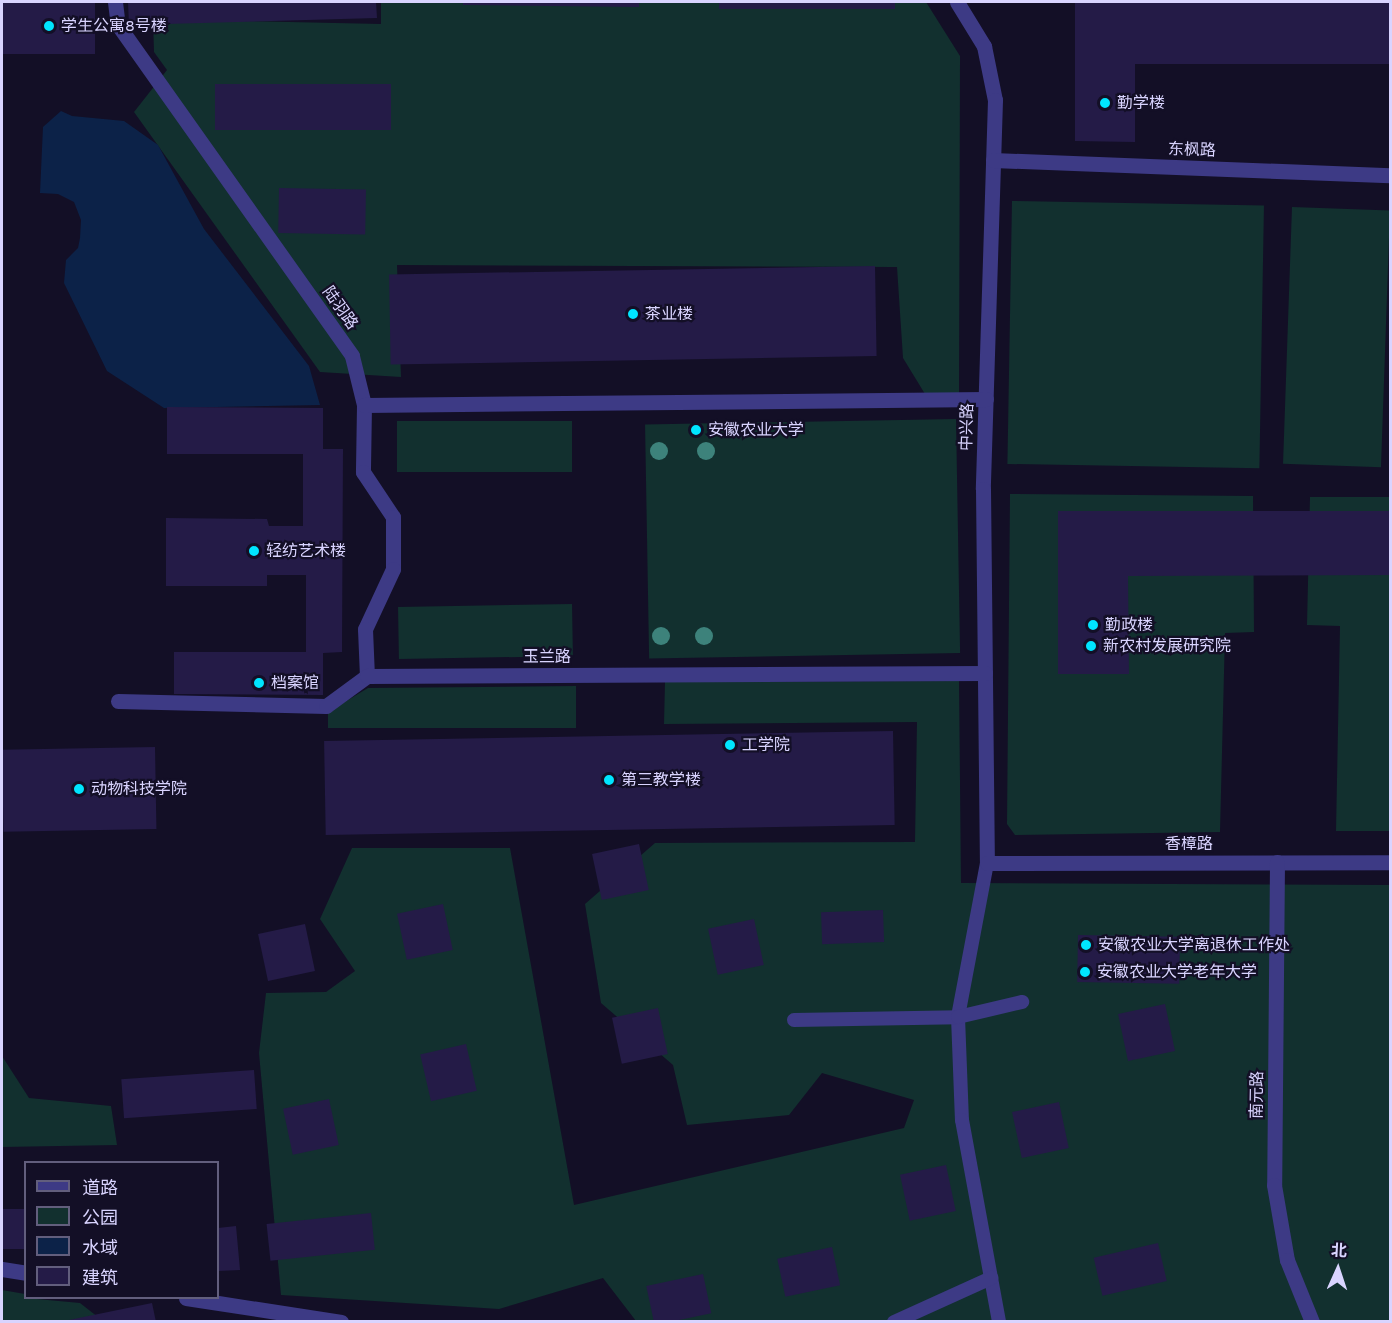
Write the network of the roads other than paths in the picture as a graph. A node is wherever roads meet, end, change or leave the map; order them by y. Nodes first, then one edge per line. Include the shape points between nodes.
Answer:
1 (115, 2) edge
2 (957, 2) edge
3 (993, 160) junction
4 (1390, 175) edge
5 (986, 399) junction
6 (364, 405) junction
7 (985, 673) junction
8 (367, 676) junction
9 (118, 701) dead end
10 (1277, 862) junction
11 (1390, 862) edge
12 (987, 863) junction
13 (1022, 1002) dead end
14 (957, 1017) junction
15 (794, 1020) dead end
16 (2, 1269) edge
17 (24, 1273) edge
18 (991, 1278) junction
19 (192, 1299) edge
20 (341, 1322) edge
21 (894, 1322) edge
22 (999, 1322) edge
23 (1312, 1322) edge

1 - 6 street, 陆羽路 via 118,25 352,356
2 - 3 street, 中兴路 via 984,46 992,75
3 - 4 street, 东枫路
3 - 5 street, 中兴路
5 - 6 street
5 - 7 street, 中兴路
6 - 8 street, 陆羽路 via 363,472 393,517 393,569 365,629
7 - 8 street, 玉兰路
7 - 12 street, 中兴路
8 - 9 street via 326,706
10 - 11 street, 香樟路
10 - 12 street, 香樟路
10 - 23 street, 南元路 via 1274,1185 1287,1260
12 - 14 lane
13 - 14 lane
14 - 15 lane
14 - 18 lane via 962,1120
16 - 17 street
18 - 21 lane
18 - 22 lane
19 - 20 street

